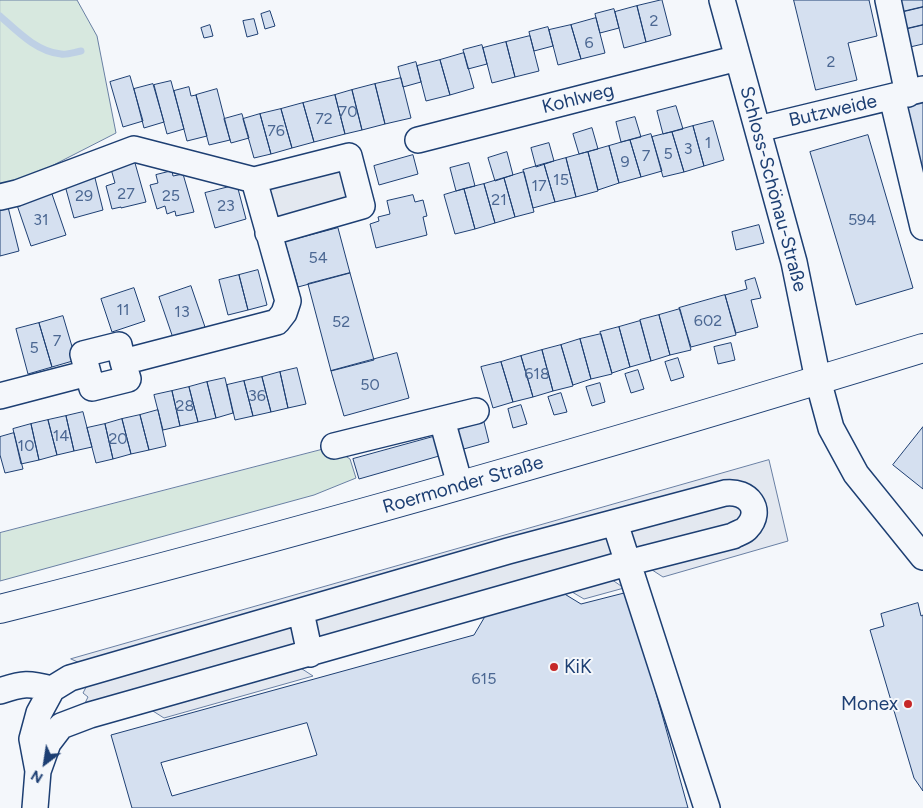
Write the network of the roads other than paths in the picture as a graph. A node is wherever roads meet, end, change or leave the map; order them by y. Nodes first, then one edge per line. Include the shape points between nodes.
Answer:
1 (722, 0) edge
2 (888, 0) edge
3 (738, 58) junction
4 (908, 93) edge
5 (758, 129) junction
6 (418, 140) dead end
7 (254, 180) junction
8 (0, 197) edge
9 (923, 227) edge
10 (268, 233) junction
11 (923, 348) edge
12 (818, 380) junction
13 (0, 396) edge
14 (476, 411) dead end
15 (442, 420) junction
16 (334, 446) dead end
17 (460, 485) junction
18 (615, 523) junction
19 (923, 557) edge
20 (628, 563) junction
21 (0, 609) edge
22 (301, 612) junction
23 (310, 654) junction
24 (57, 686) junction
25 (0, 692) edge
26 (81, 718) junction
27 (38, 771) junction
28 (36, 808) edge
29 (706, 808) edge

1 - 3 street, Schloss-Schönau-Straße
2 - 4 street
3 - 5 street, Schloss-Schönau-Straße
3 - 6 street, Kohlweg
4 - 5 street, Butzweide
4 - 9 street
5 - 12 street, Schloss-Schönau-Straße via 794,262
7 - 8 street via 134,149
7 - 10 street
7 - 10 street via 349,156 362,206
10 - 13 street via 288,301 277,322 123,362 128,379 92,388 88,373
11 - 12 main road, Roermonder Straße
12 - 17 main road, Roermonder Straße
12 - 19 street, Schloss-Schönau-Straße via 831,428 856,474
14 - 15 street
15 - 16 street
15 - 17 street
17 - 21 main road, Roermonder Straße via 178,565
18 - 20 street
18 - 20 street via 735,492 743,494 754,510 747,529 733,536
18 - 22 street
20 - 23 street
20 - 29 street
22 - 23 street
22 - 24 street via 96,670
23 - 26 street
24 - 25 street via 21,684
24 - 26 street
24 - 27 street via 39,713 32,739
26 - 27 street via 61,726 48,743
27 - 28 street

